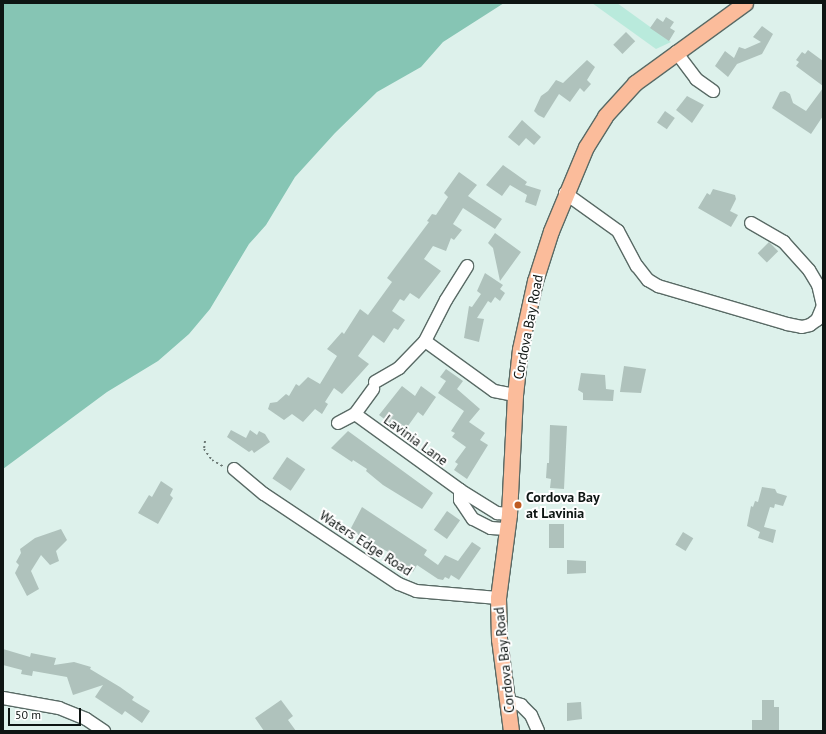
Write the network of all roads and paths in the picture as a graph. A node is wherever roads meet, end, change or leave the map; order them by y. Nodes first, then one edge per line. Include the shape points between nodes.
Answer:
1 (745, 3) edge
2 (676, 52) junction
3 (713, 91) dead end
4 (565, 193) junction
5 (752, 222) dead end
6 (467, 266) dead end
7 (425, 341) junction
8 (515, 395) junction
9 (355, 414) junction
10 (338, 424) dead end
11 (205, 441) dead end
12 (234, 469) joint
13 (460, 490) junction
14 (509, 514) junction
15 (507, 530) junction
16 (498, 598) junction
17 (3, 698) edge
18 (508, 701) junction
19 (104, 731) edge
20 (511, 731) edge
21 (538, 731) edge

1 - 2 main road, Cordova Bay Road
2 - 3 street via 696,79
2 - 4 main road, Cordova Bay Road via 635,83 605,116 586,147
4 - 5 street via 618,231 637,266 648,280 658,286 787,324 802,327 810,325 817,320 823,306 818,285 809,270 784,242
4 - 8 main road, Cordova Bay Road via 535,281 520,349
6 - 7 street
7 - 8 street via 494,391
7 - 9 street via 399,368 374,386
8 - 14 main road, Cordova Bay Road
9 - 10 street
9 - 13 street, Lavinia Lane
11 - 12 path via 204,449 212,460 229,470
12 - 16 street, Waters Edge Road via 264,494 399,584 416,591
13 - 14 street, Lavinia Lane via 497,514
13 - 15 street via 460,500 473,519 491,528
14 - 15 main road, Cordova Bay Road
15 - 16 main road, Cordova Bay Road
16 - 18 main road, Cordova Bay Road via 499,639
17 - 19 street via 59,708 86,719
18 - 20 main road, Cordova Bay Road
18 - 21 street via 521,705 531,715

